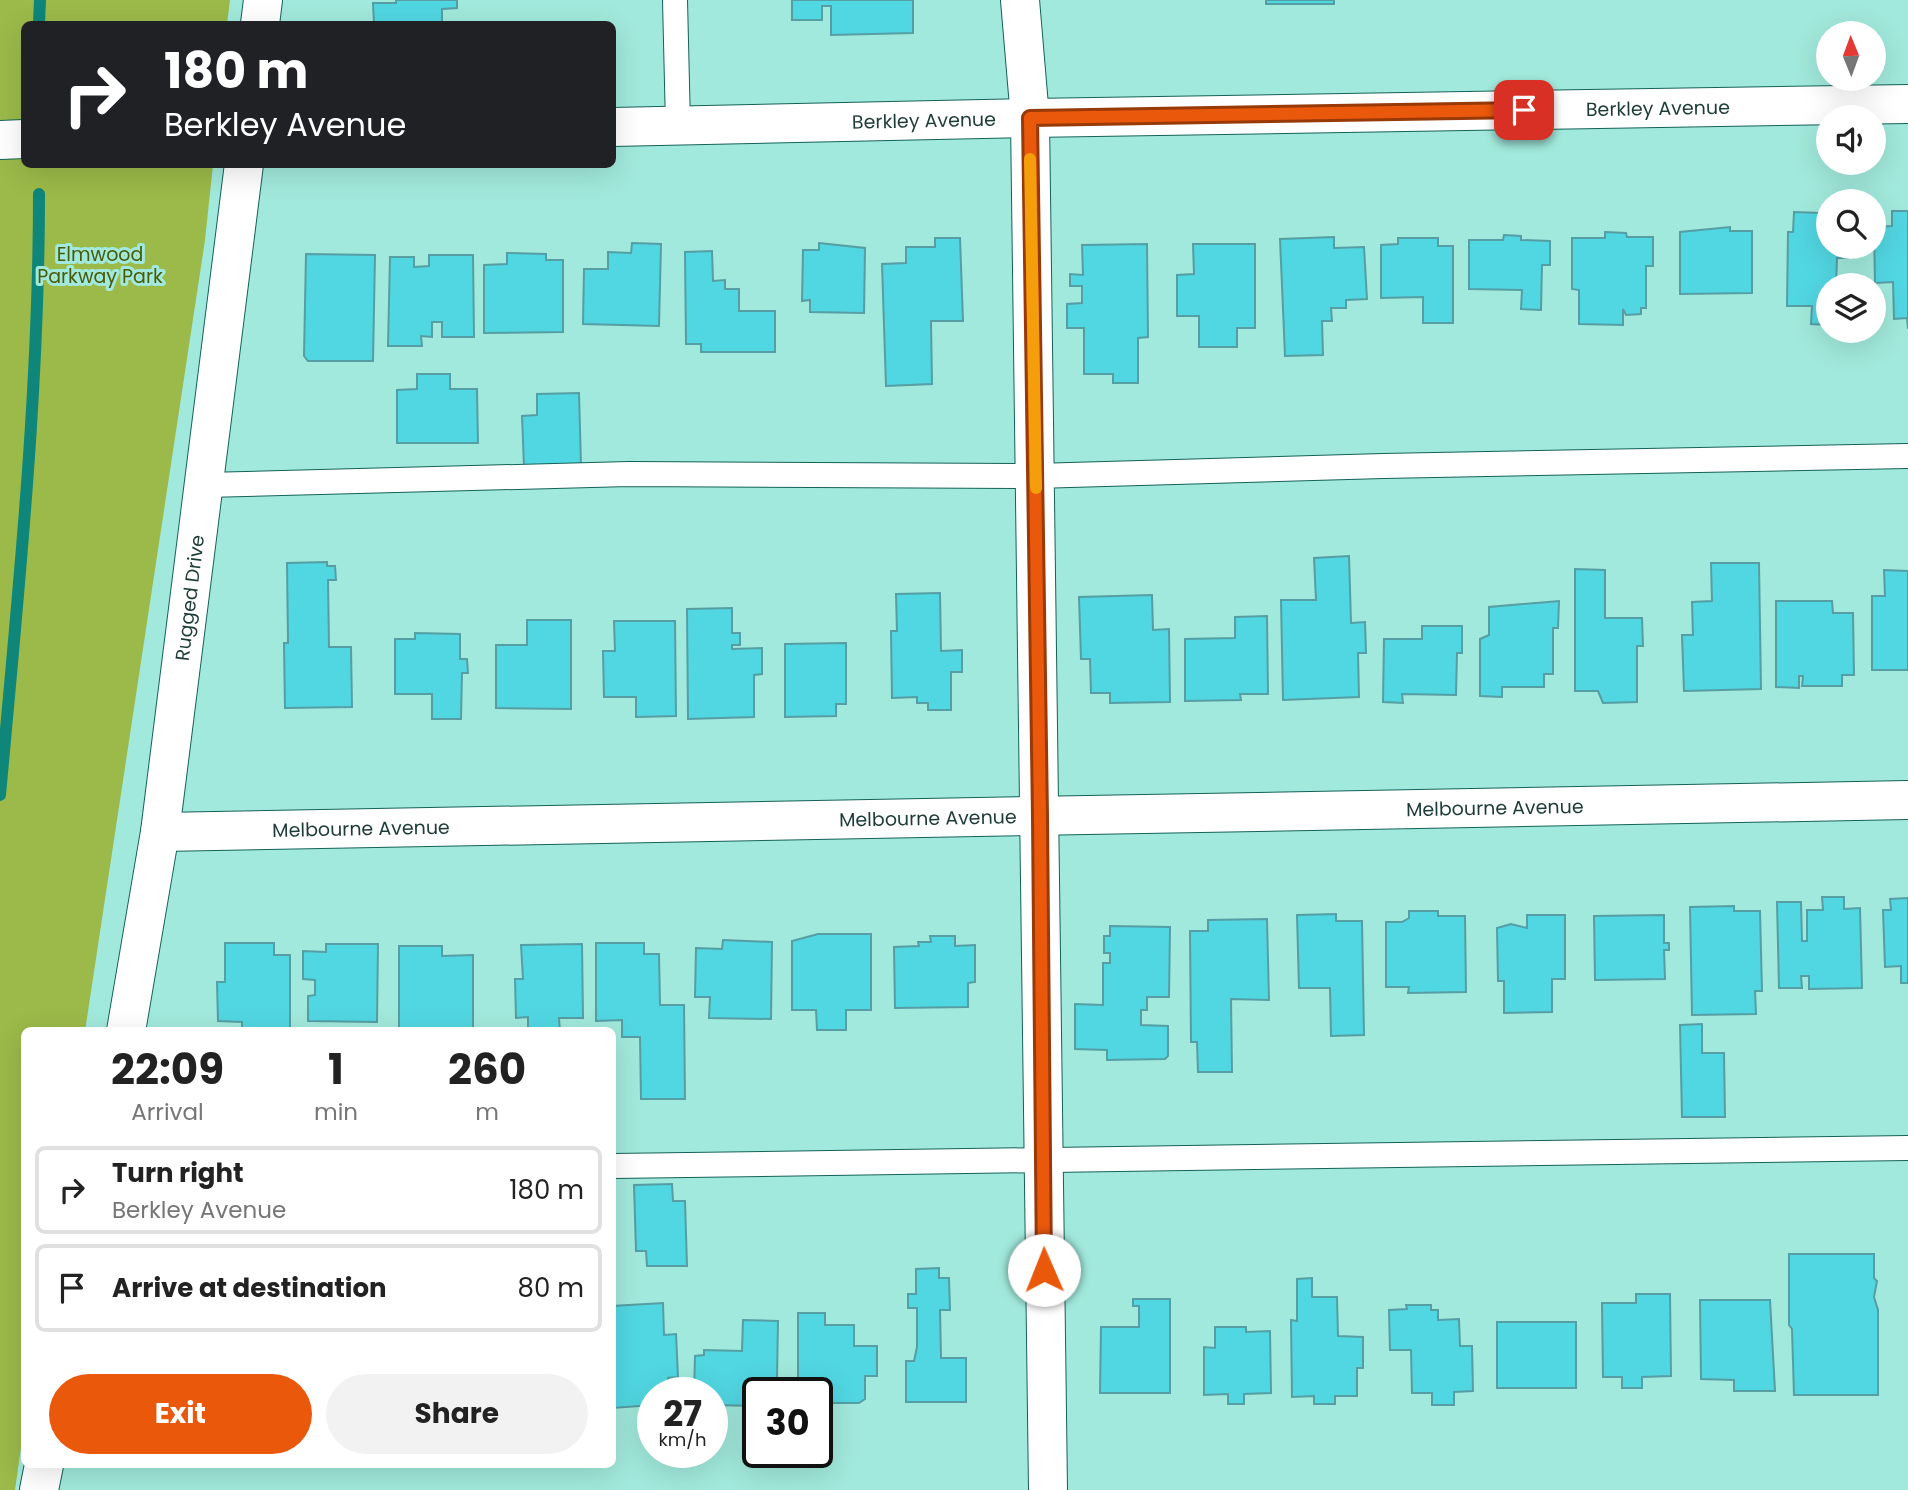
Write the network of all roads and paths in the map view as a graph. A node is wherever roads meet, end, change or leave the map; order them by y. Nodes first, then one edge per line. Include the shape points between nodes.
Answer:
1 (263, 0) edge
2 (675, 0) edge
3 (1020, 0) edge
4 (260, 21) edge
5 (1908, 104) edge
6 (1030, 118) junction
7 (678, 125) junction
8 (616, 127) edge
9 (21, 139) edge
10 (0, 140) edge
11 (244, 168) edge
12 (1908, 456) edge
13 (1035, 476) junction
14 (205, 485) junction
15 (1908, 800) edge
16 (1040, 817) junction
17 (160, 832) junction
18 (128, 1027) edge
19 (1908, 1148) edge
20 (1042, 1161) junction
21 (616, 1166) edge
22 (43, 1468) edge
23 (39, 1490) edge
24 (1048, 1490) edge

1 - 4 street
2 - 7 lane
3 - 6 street
5 - 6 street, Berkley Avenue
6 - 7 street, Berkley Avenue
6 - 13 street
7 - 8 street, Berkley Avenue
9 - 10 street
11 - 14 street, Rugged Drive
12 - 13 lane
13 - 14 lane via 629,474
13 - 16 street
14 - 17 street, Rugged Drive
15 - 16 street, Melbourne Avenue
16 - 17 street, Melbourne Avenue
16 - 20 street
17 - 18 street, Rugged Drive
19 - 20 lane
20 - 21 lane
20 - 24 street
22 - 23 street

